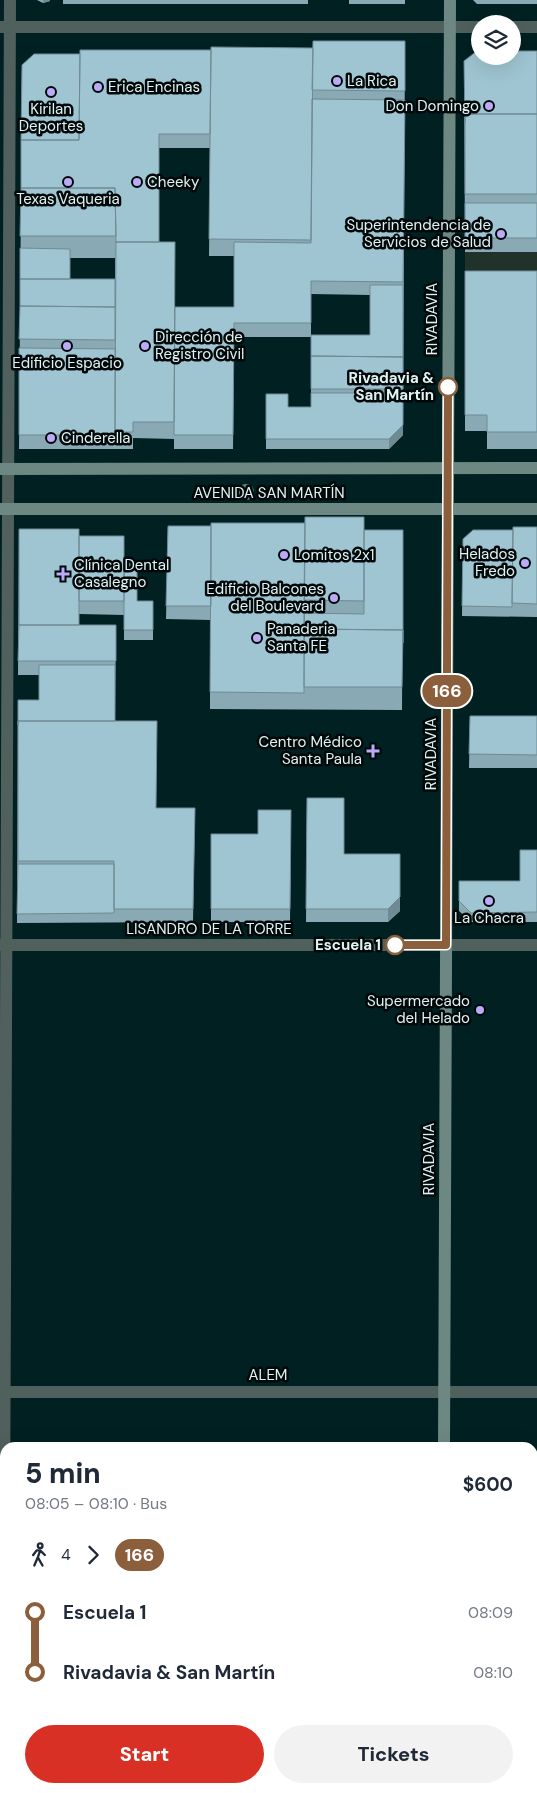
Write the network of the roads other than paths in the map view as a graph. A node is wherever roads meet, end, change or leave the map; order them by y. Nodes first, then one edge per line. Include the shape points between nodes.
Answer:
1 (10, 0) edge
2 (450, 0) edge
3 (5, 27) edge
4 (450, 27) junction
5 (471, 27) edge
6 (521, 27) edge
7 (537, 27) edge
8 (448, 468) junction
9 (537, 468) edge
10 (4, 469) edge
11 (4, 509) edge
12 (448, 509) junction
13 (537, 509) edge
14 (3, 945) edge
15 (446, 945) junction
16 (537, 945) edge
17 (2, 1392) edge
18 (444, 1392) junction
19 (537, 1392) edge
20 (2, 1442) edge
21 (444, 1442) edge

1 - 3 street
2 - 4 main road, RIVADAVIA
3 - 4 street
3 - 10 street
4 - 5 street
4 - 8 main road, RIVADAVIA
6 - 7 street
8 - 9 main road, AVENIDA SAN MARTÍN
8 - 10 main road, AVENIDA SAN MARTÍN
8 - 12 main road, RIVADAVIA
10 - 11 street
11 - 12 main road, AVENIDA SAN MARTÍN
11 - 14 street
12 - 13 main road, AVENIDA SAN MARTÍN
12 - 15 main road, RIVADAVIA
14 - 15 street, LISANDRO DE LA TORRE
14 - 17 street
15 - 16 street, LISANDRO DE LA TORRE
15 - 18 main road, RIVADAVIA
17 - 18 street, ALEM
17 - 20 street
18 - 19 street, ALEM
18 - 21 main road, RIVADAVIA

